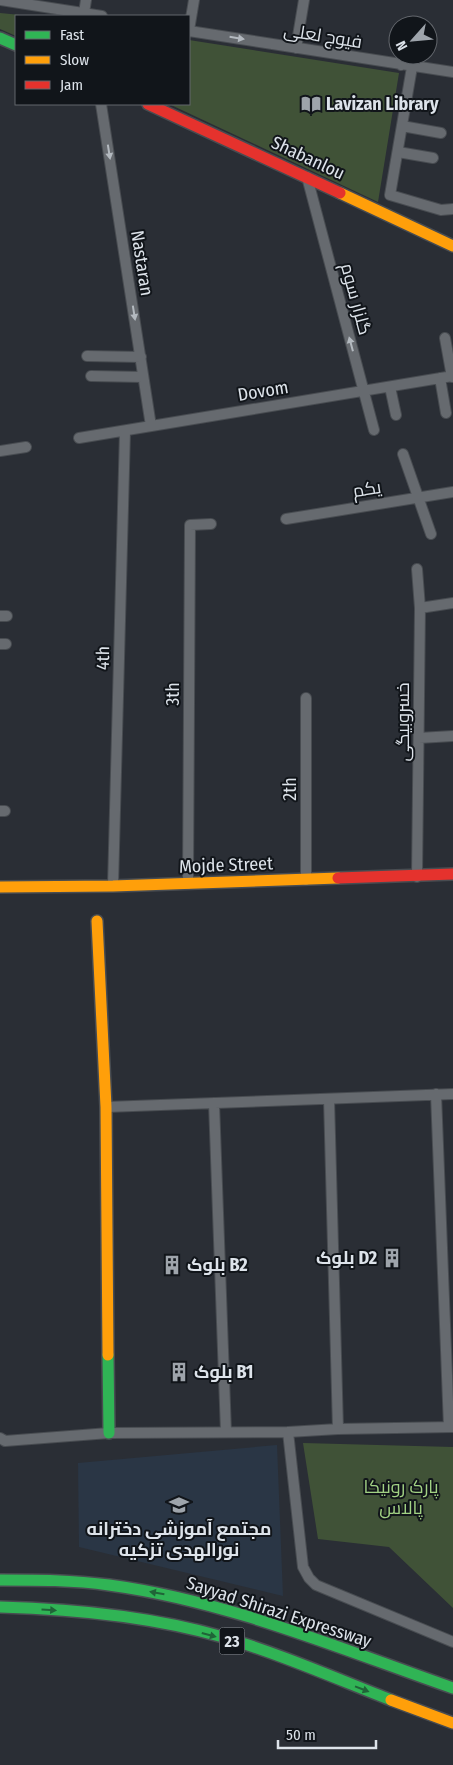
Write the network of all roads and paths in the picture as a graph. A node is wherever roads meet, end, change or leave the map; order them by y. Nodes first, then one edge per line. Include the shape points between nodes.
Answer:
1 (0, 0) edge
2 (86, 0) edge
3 (194, 0) edge
4 (304, 0) edge
5 (84, 13) junction
6 (96, 15) edge
7 (190, 24) edge
8 (190, 30) edge
9 (0, 38) edge
10 (15, 45) edge
11 (296, 48) junction
12 (388, 58) edge
13 (409, 65) edge
14 (412, 67) junction
15 (453, 72) edge
16 (101, 105) edge
17 (150, 105) edge
18 (402, 126) junction
19 (441, 133) dead end
20 (398, 152) junction
21 (433, 158) dead end
22 (307, 177) junction
23 (453, 210) edge
24 (453, 246) edge
25 (446, 338) dead end
26 (86, 356) dead end
27 (140, 357) junction
28 (91, 376) dead end
29 (452, 376) edge
30 (143, 377) junction
31 (440, 378) junction
32 (390, 387) junction
33 (364, 391) junction
34 (446, 413) dead end
35 (396, 416) dead end
36 (151, 426) junction
37 (374, 430) dead end
38 (125, 431) junction
39 (79, 438) dead end
40 (26, 447) dead end
41 (0, 451) edge
42 (403, 454) dead end
43 (453, 492) edge
44 (418, 498) junction
45 (286, 519) dead end
46 (211, 524) dead end
47 (431, 534) dead end
48 (417, 568) dead end
49 (453, 603) edge
50 (420, 608) junction
51 (306, 698) dead end
52 (453, 736) edge
53 (419, 738) junction
54 (453, 874) edge
55 (417, 877) junction
56 (306, 880) junction
57 (188, 884) junction
58 (113, 886) junction
59 (0, 887) edge
60 (97, 921) dead end
61 (436, 1094) junction
62 (453, 1094) edge
63 (329, 1099) junction
64 (214, 1103) junction
65 (106, 1107) junction
66 (451, 1427) edge
67 (338, 1429) junction
68 (226, 1432) junction
69 (288, 1432) junction
70 (109, 1434) junction
71 (0, 1438) edge
72 (0, 1580) edge
73 (0, 1607) edge
74 (453, 1642) edge
75 (453, 1688) edge
76 (451, 1723) edge

1 - 5 street
2 - 5 street
3 - 7 street
4 - 11 street
5 - 6 street
8 -> 11 street, فیوج لعلی
9 - 10 main road
11 - 12 street, فیوج لعلی
13 - 14 street, فیوج لعلی
14 - 15 street, فیوج لعلی
14 - 18 street
16 -> 27 street, Nastaran
17 - 22 main road, Shabanlou
18 - 19 street
18 - 20 street
20 - 21 street
20 - 23 street via 390,195 441,210
22 - 24 main road, Shabanlou
33 -> 22 street, گلزار سوم
25 - 29 street
26 - 27 street
27 - 30 street, Nastaran
28 - 30 street
29 - 31 street, Dovom
30 - 36 street, Nastaran
31 - 32 street, Dovom
31 - 34 street
32 - 33 street, Dovom
32 - 35 street
33 - 36 street, Dovom
33 - 37 street, گلزار سوم
36 - 38 street, Dovom
38 - 39 street, Dovom
38 - 58 street, 4th
40 - 41 street
42 - 44 street
43 - 44 street, یکم
44 - 45 street, یکم
44 - 47 street
46 - 57 street, 3th via 190,525
48 - 50 street, خسروبیگی
49 - 50 street
50 - 53 street, خسروبیگی
51 - 56 street, 2th
52 - 53 street
53 - 55 street, خسروبیگی
54 - 55 main road, Mojde Street
55 - 56 main road, Mojde Street
56 - 57 main road, Mojde Street
57 - 58 main road, Mojde Street
58 - 59 main road, Mojde Street
60 - 65 main road
61 - 62 street
61 - 63 street
61 - 66 street
63 - 64 street
63 - 67 street
64 - 65 street
64 - 68 street
65 - 70 main road
66 - 67 street
67 - 69 street
68 - 69 street
68 - 70 street
69 - 74 street via 303,1567 309,1578 316,1585
70 - 71 street via 5,1441
75 -> 72 main road, Sayyad Shirazi Expressway / 23 via 254,1619 185,1599 110,1585 56,1580
73 -> 76 main road, 23 via 98,1614 172,1626 250,1646

